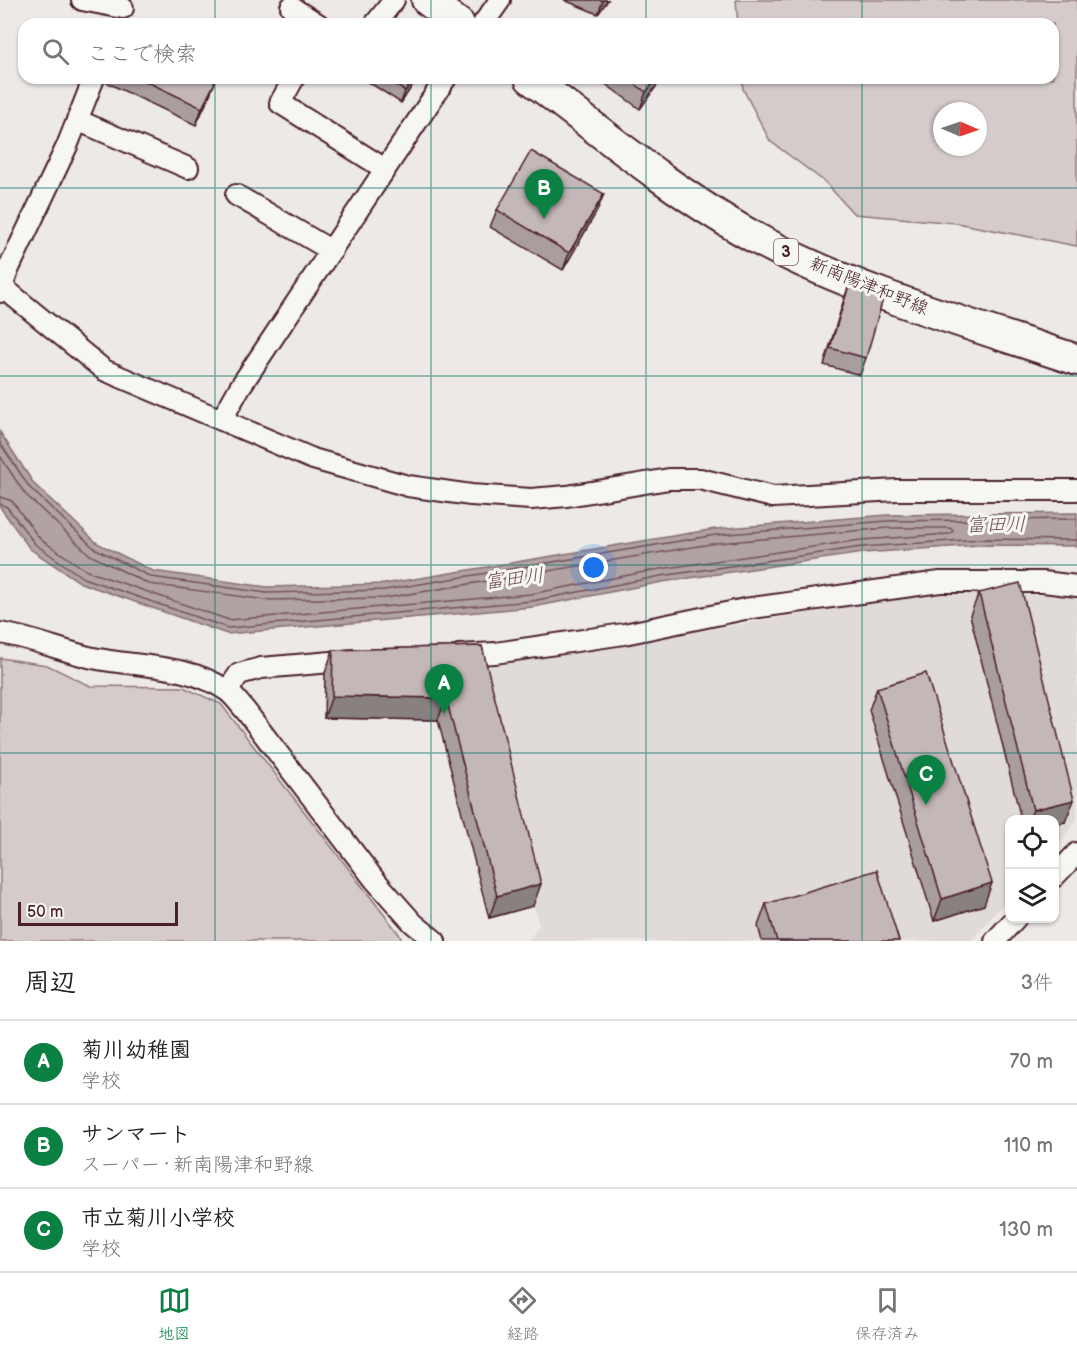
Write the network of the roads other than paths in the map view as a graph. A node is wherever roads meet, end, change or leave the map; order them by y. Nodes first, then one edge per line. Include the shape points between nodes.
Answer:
1 (82, 0) edge
2 (394, 0) edge
3 (427, 0) edge
4 (500, 0) edge
5 (291, 7) dead end
6 (122, 11) edge
7 (308, 18) edge
8 (380, 18) edge
9 (451, 18) edge
10 (487, 18) edge
11 (92, 84) edge
12 (291, 84) edge
13 (442, 84) edge
14 (538, 84) edge
15 (77, 120) junction
16 (188, 168) dead end
17 (385, 169) junction
18 (236, 195) dead end
19 (332, 251) junction
20 (1, 288) edge
21 (1077, 360) edge
22 (222, 419) junction
23 (1077, 490) edge
24 (1077, 586) edge
25 (0, 633) edge
26 (436, 656) edge
27 (376, 659) edge
28 (228, 690) junction
29 (1077, 853) edge
30 (1059, 872) edge
31 (1013, 923) edge
32 (1002, 939) edge
33 (435, 941) edge

1 - 6 street
2 - 8 street
3 - 9 main road
4 - 10 street
5 - 7 street
11 - 15 street
12 - 17 street via 280,103
13 - 17 street
14 - 21 main road, 新南陽津和野線 / 3 via 702,206 764,242 898,300
15 - 16 street
15 - 20 street
17 - 19 street
18 - 19 street
19 - 22 street
20 - 22 street via 104,370
22 - 23 street via 314,459 408,486 471,495 543,498 669,479 700,479 773,497 897,490
24 - 26 street via 1043,582 940,582 745,609 601,638 495,653
25 - 28 street via 93,658 178,672
27 - 28 street via 261,668 239,674
28 - 33 street via 374,879 413,923
29 - 30 street
31 - 32 street

